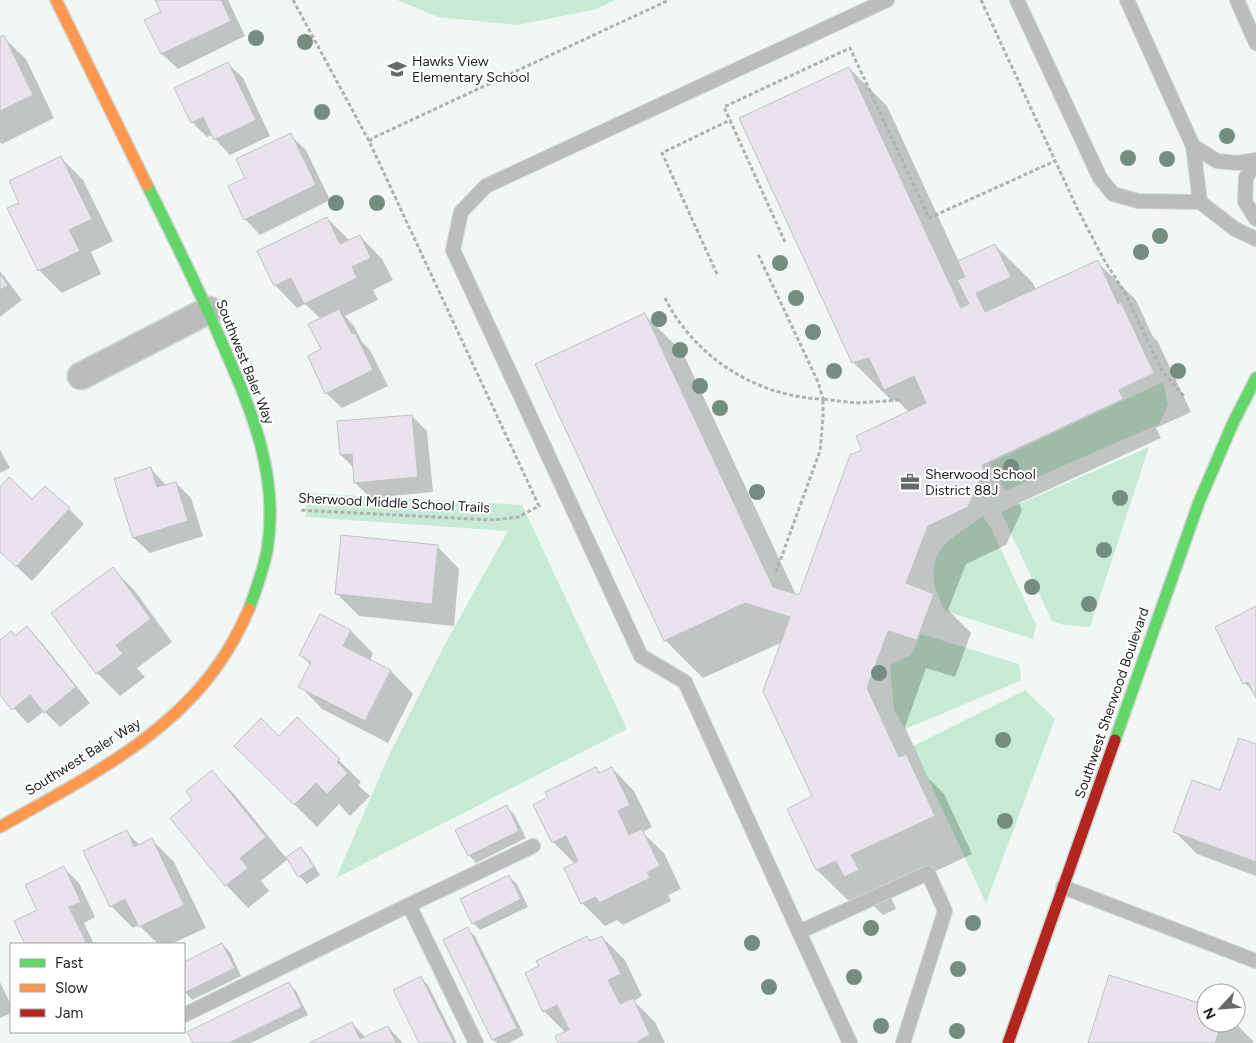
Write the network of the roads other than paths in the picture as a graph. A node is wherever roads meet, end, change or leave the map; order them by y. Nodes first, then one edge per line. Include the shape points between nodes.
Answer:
1 (56, 0) edge
2 (887, 0) edge
3 (1017, 0) edge
4 (1127, 0) edge
5 (1236, 0) edge
6 (1256, 43) edge
7 (1193, 146) junction
8 (1256, 161) edge
9 (1200, 202) junction
10 (1256, 219) edge
11 (1256, 239) edge
12 (209, 310) junction
13 (81, 376) dead end
14 (1256, 378) edge
15 (0, 827) edge
16 (533, 846) dead end
17 (1063, 887) junction
18 (409, 906) junction
19 (799, 932) junction
20 (1256, 961) edge
21 (185, 1015) edge
22 (476, 1043) edge
23 (850, 1043) edge
24 (903, 1043) edge
25 (1008, 1043) edge

1 - 12 street, Southwest Baler Way
2 - 19 lane via 486,186 461,212 453,250 641,656 685,682
3 - 9 lane via 1100,178 1113,194 1138,201
4 - 7 lane
5 - 6 lane
7 - 8 lane via 1216,161
7 - 9 lane
8 - 10 lane via 1246,177 1245,202
9 - 11 lane via 1235,229
12 - 13 street
12 - 15 street, Southwest Baler Way via 256,425 266,465 269,535 264,565 250,605 237,636 212,674 164,722 129,749
14 - 17 street, Southwest Sherwood Boulevard via 1235,417 1199,502
16 - 18 lane
17 - 20 lane
17 - 25 street, Southwest Sherwood Boulevard
18 - 21 lane
18 - 22 lane
19 - 23 lane
19 - 24 lane via 928,873 945,911

